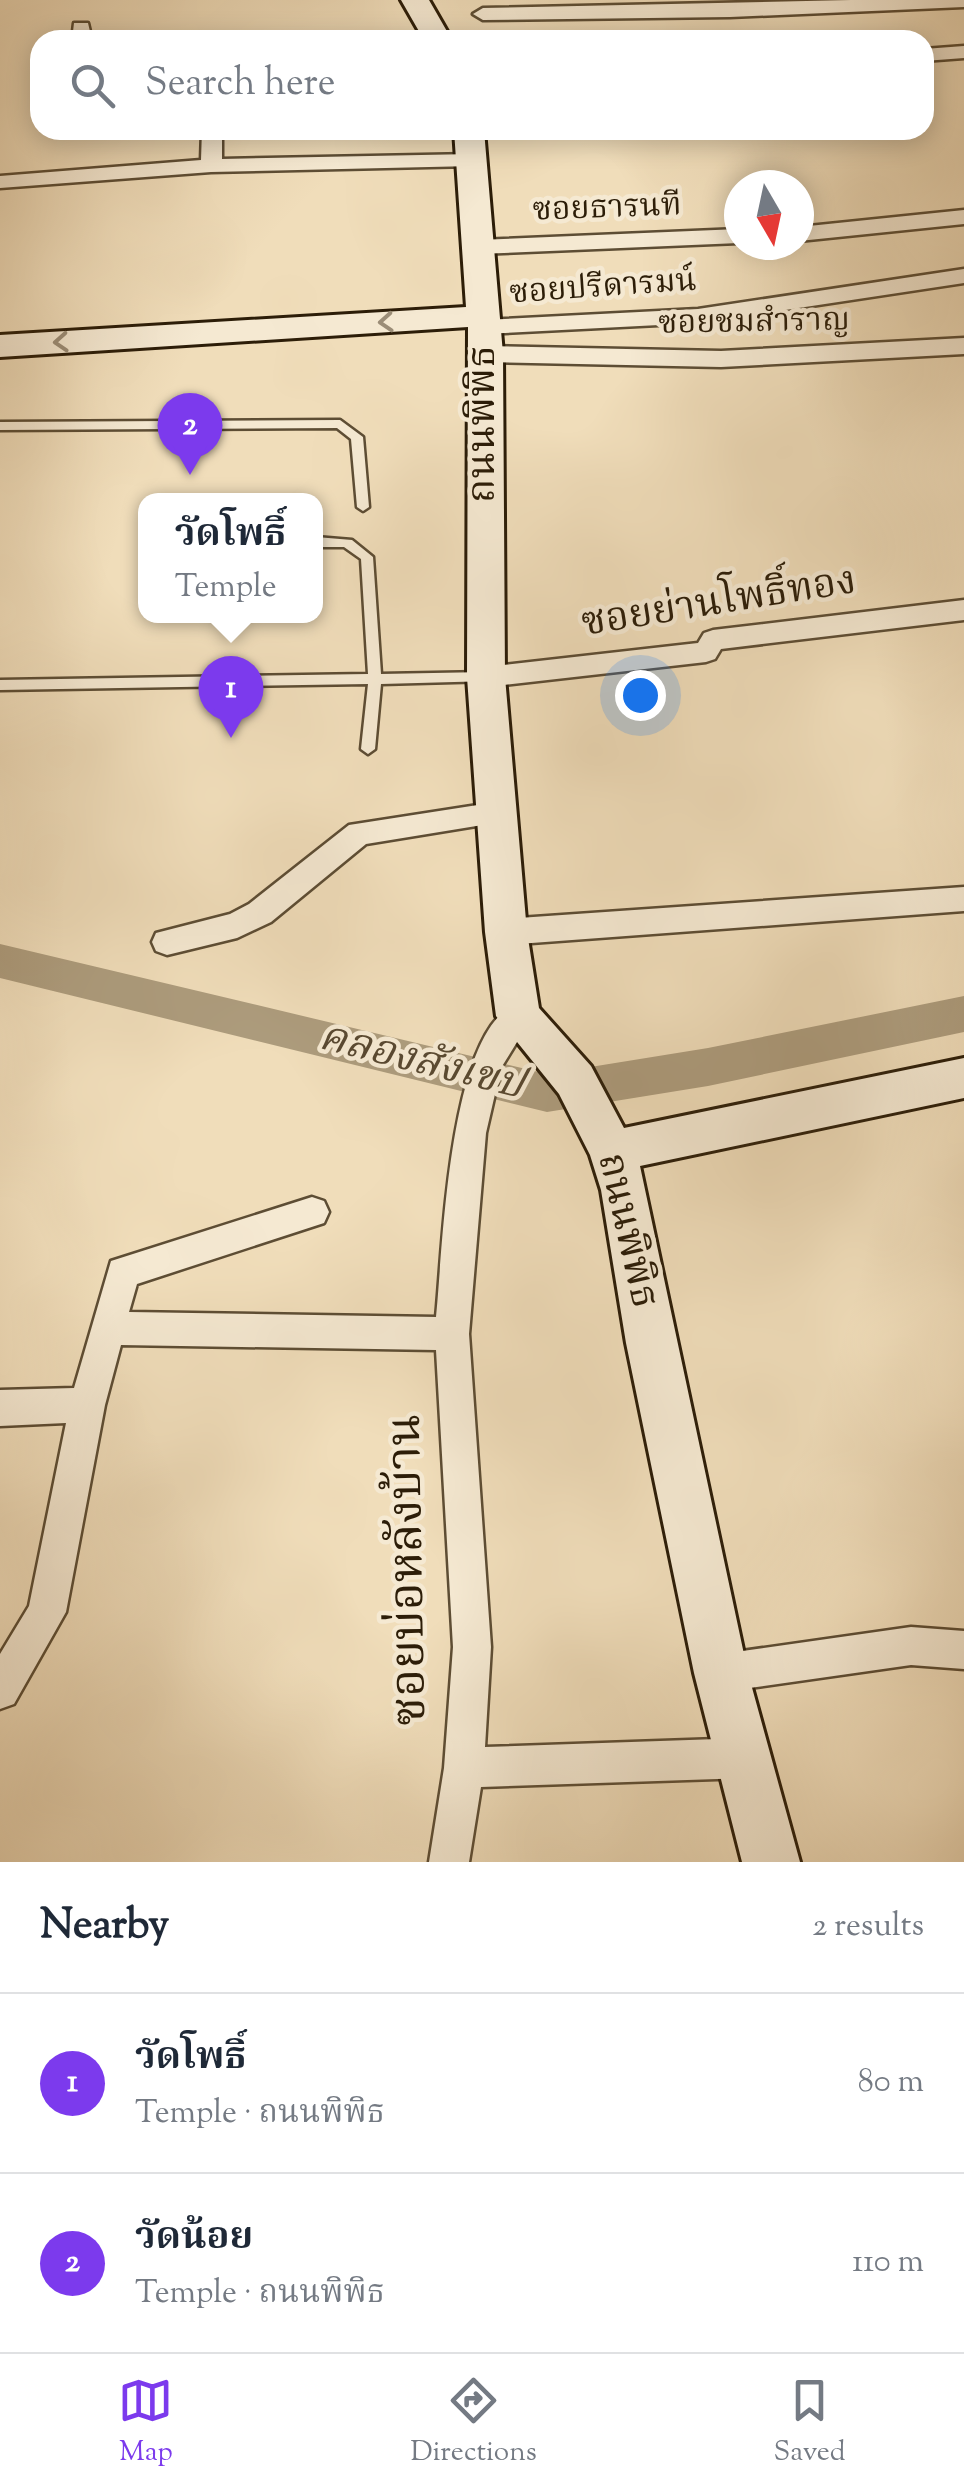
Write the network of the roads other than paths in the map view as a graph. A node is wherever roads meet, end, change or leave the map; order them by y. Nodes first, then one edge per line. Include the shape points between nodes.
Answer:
1 (415, 0) edge
2 (964, 2) edge
3 (481, 15) edge
4 (432, 30) edge
5 (964, 52) edge
6 (934, 54) edge
7 (212, 140) edge
8 (471, 145) edge
9 (212, 166) junction
10 (0, 182) edge
11 (964, 216) edge
12 (814, 232) edge
13 (724, 237) edge
14 (478, 247) junction
15 (964, 276) edge
16 (484, 332) junction
17 (0, 346) edge
18 (964, 346) edge
19 (0, 426) edge
20 (363, 508) dead end
21 (323, 542) edge
22 (964, 610) edge
23 (486, 677) junction
24 (375, 678) junction
25 (0, 685) edge
26 (368, 748) dead end
27 (497, 813) junction
28 (964, 899) edge
29 (506, 932) junction
30 (167, 942) dead end
31 (518, 1016) junction
32 (964, 1078) edge
33 (612, 1151) junction
34 (312, 1212) dead end
35 (108, 1328) junction
36 (452, 1334) junction
37 (87, 1405) junction
38 (0, 1408) edge
39 (964, 1650) edge
40 (721, 1673) junction
41 (0, 1690) edge
42 (747, 1758) junction
43 (464, 1768) junction
44 (449, 1862) edge
45 (771, 1862) edge

1 - 4 street
2 - 3 street
5 - 6 street
7 - 9 street
8 - 9 street
8 - 14 street, ถนนพิพิธ
9 - 10 street
11 - 12 street
13 - 14 street, ซอยธารนที
14 - 16 street, ถนนพิพิธ
15 - 16 street, ซอยปรีดารมน์ via 698,316
16 -> 17 street
16 - 18 street, ซอยชมสำราญ via 721,358
16 - 23 street, ถนนพิพิธ
19 - 20 lane via 340,424 357,437
21 - 24 lane via 347,543 367,557
22 - 23 street, ซอยย่านโพธิ์ทอง via 713,640 706,652
23 - 24 lane
23 - 27 street, ถนนพิพิธ
24 - 25 lane
24 - 26 lane
27 - 29 street, ถนนพิพิธ
27 - 30 street via 359,833 260,913
28 - 29 street
29 - 31 street, ถนนพิพิธ
31 - 33 street, ถนนพิพิธ via 575,1080
31 - 36 street, ซอยบ่อหลังบ้าน via 486,1064 470,1133
32 - 33 street
33 - 40 street, ถนนพิพิธ
34 - 35 street via 124,1272
35 - 36 street
35 - 37 street
36 - 43 street, ซอยบ่อหลังบ้าน via 472,1648
37 - 38 street
37 - 41 street via 47,1612
39 - 40 street via 910,1646
40 - 42 street, ถนนพิพิธ
42 - 43 street
42 - 45 street, ถนนพิพิธ
43 - 44 street, ซอยบ่อหลังบ้าน

